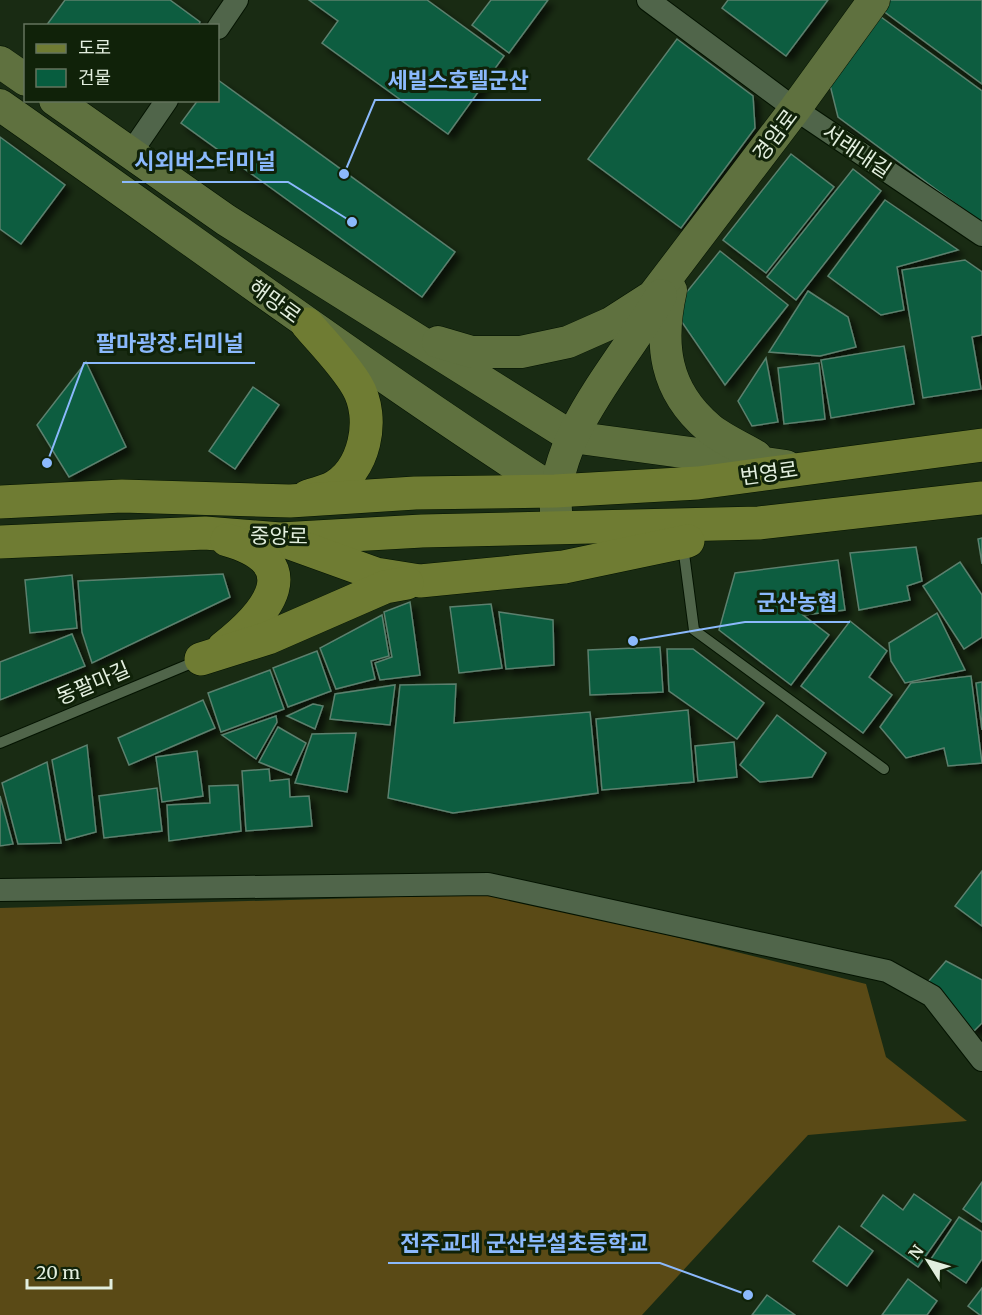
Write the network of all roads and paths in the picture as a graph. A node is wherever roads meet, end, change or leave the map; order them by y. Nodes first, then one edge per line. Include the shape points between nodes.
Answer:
1 (237, 0) edge
2 (648, 0) edge
3 (873, 0) edge
4 (219, 27) edge
5 (0, 62) edge
6 (24, 79) edge
7 (57, 102) edge
8 (166, 102) edge
9 (0, 105) edge
10 (795, 109) junction
11 (130, 154) junction
12 (982, 235) edge
13 (675, 268) junction
14 (307, 324) junction
15 (399, 330) junction
16 (572, 437) junction
17 (982, 445) edge
18 (783, 466) junction
19 (555, 491) junction
20 (982, 498) edge
21 (290, 501) junction
22 (0, 502) edge
23 (759, 523) junction
24 (557, 529) junction
25 (205, 533) junction
26 (280, 539) junction
27 (0, 542) edge
28 (682, 543) junction
29 (420, 581) junction
30 (201, 659) junction
31 (0, 743) edge
32 (884, 769) dead end
33 (0, 890) edge
34 (982, 1059) edge

1 - 4 street
2 - 10 street, 서래내길
3 - 10 street, 경암로
5 - 6 street
7 - 11 street, 해망로
8 - 11 street
9 - 14 street, 해망로
10 - 12 street, 서래내길
10 - 13 street, 경암로
11 - 15 street, 해망로
13 - 15 street via 653,296 611,323 568,342 530,350 471,352
13 - 16 street via 646,323 624,351
13 - 18 street via 664,320 669,375 689,408 710,429
14 - 19 street, 해망로
14 - 21 main road via 358,387 366,412 365,435 361,454 331,488
15 - 16 street, 해망로
16 - 18 street
16 - 19 street
17 - 18 main road, 번영로
18 - 19 main road, 번영로 via 698,483
19 - 21 main road, 중앙로 via 415,493
19 - 24 street
20 - 23 main road
21 - 22 main road, 중앙로 via 122,496
23 - 24 main road
23 - 28 main road
24 - 26 main road, 중앙로
25 - 26 main road, 중앙로
25 - 27 main road, 중앙로
25 - 30 main road via 259,552 275,579 272,595 252,623 224,648
26 - 29 main road via 376,574
28 - 29 main road via 564,567
28 - 32 lane via 693,630
29 - 30 main road via 385,587 268,638
30 - 31 lane, 동팔마길
33 - 34 street via 488,884 887,971 932,996

